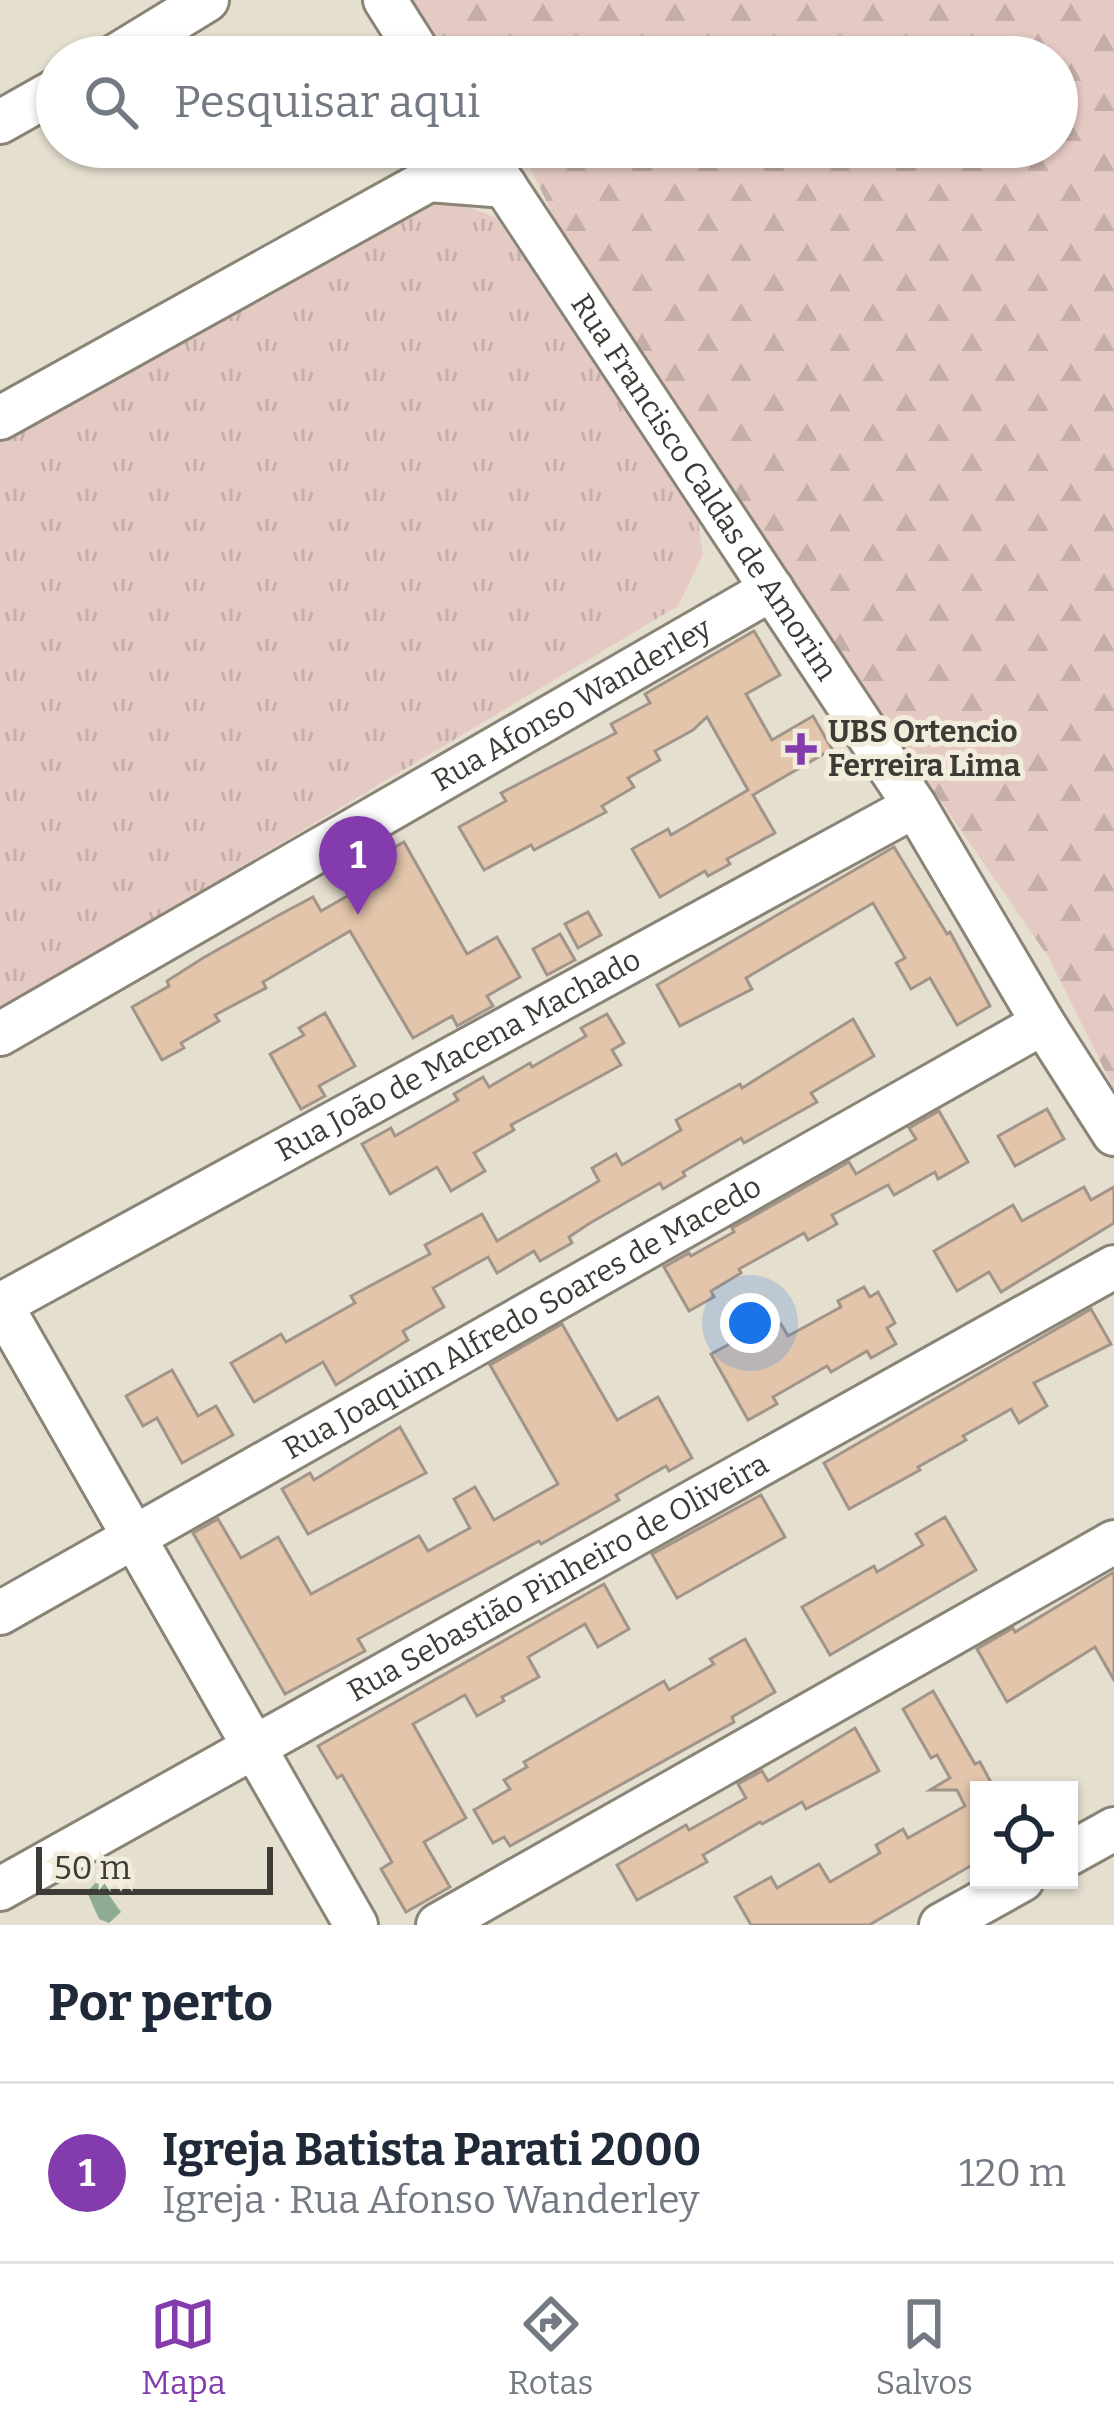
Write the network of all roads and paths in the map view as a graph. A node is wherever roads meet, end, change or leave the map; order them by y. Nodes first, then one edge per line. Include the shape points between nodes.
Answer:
1 (207, 0) edge
2 (386, 0) edge
3 (148, 36) edge
4 (409, 36) edge
5 (36, 102) edge
6 (0, 122) edge
7 (429, 168) edge
8 (453, 168) edge
9 (493, 168) edge
10 (505, 186) junction
11 (0, 418) edge
12 (772, 589) junction
13 (915, 806) junction
14 (1043, 1023) junction
15 (0, 1034) edge
16 (1114, 1134) edge
17 (1114, 1268) edge
18 (0, 1304) edge
19 (135, 1539) junction
20 (1114, 1542) edge
21 (0, 1612) edge
22 (254, 1747) junction
23 (1114, 1829) edge
24 (1078, 1849) edge
25 (0, 1889) edge
26 (1006, 1889) edge
27 (356, 1925) edge
28 (438, 1925) edge
29 (941, 1925) edge

1 - 3 street
2 - 4 street
5 - 6 street
7 - 11 street
8 - 10 street
9 - 10 street, Rua Francisco Caldas de Amorim
10 - 12 street, Rua Francisco Caldas de Amorim
12 - 13 street, Rua Francisco Caldas de Amorim
12 - 15 street, Rua Afonso Wanderley
13 - 14 street, Rua Francisco Caldas de Amorim
13 - 18 street, Rua João de Macena Machado
14 - 16 street, Rua Francisco Caldas de Amorim
14 - 19 street, Rua Joaquim Alfredo Soares de Macedo
17 - 22 street, Rua Sebastião Pinheiro de Oliveira
18 - 19 street
19 - 21 street, Rua Joaquim Alfredo Soares de Macedo
19 - 22 street
20 - 28 street
22 - 25 street, Rua Sebastião Pinheiro de Oliveira
22 - 27 street
23 - 24 street
26 - 29 street

